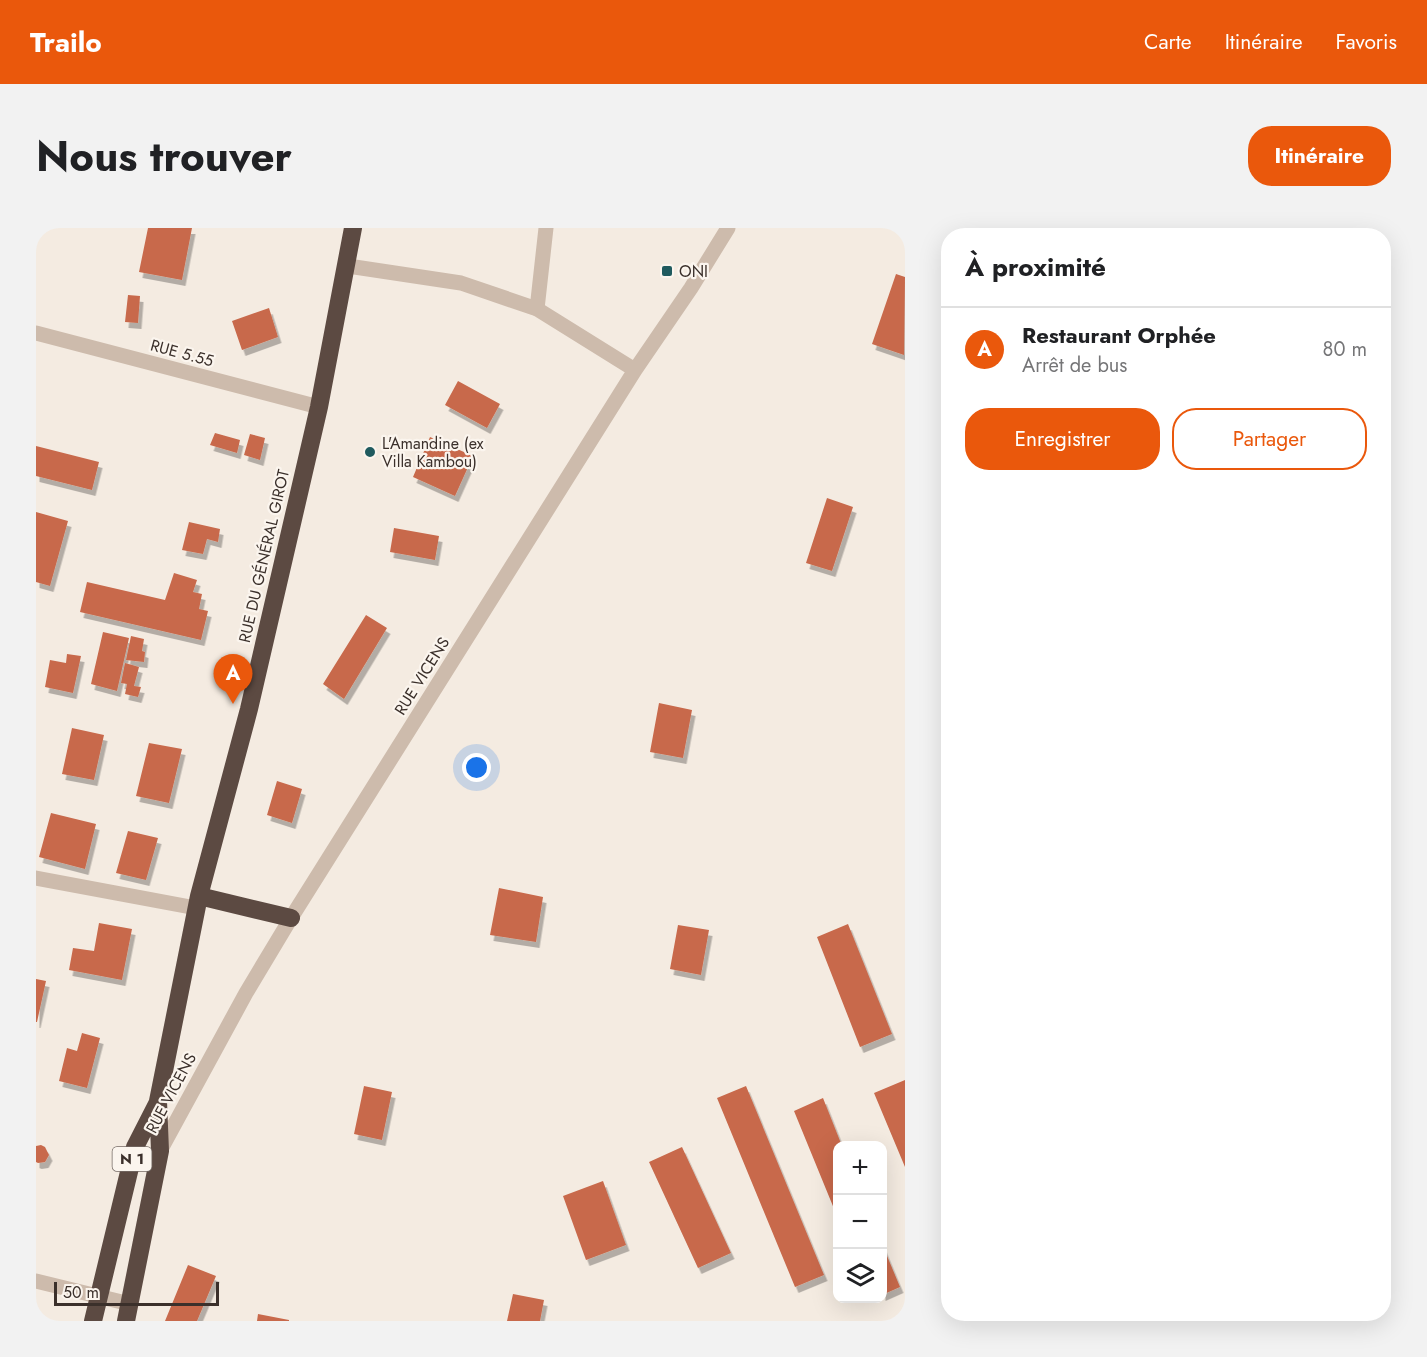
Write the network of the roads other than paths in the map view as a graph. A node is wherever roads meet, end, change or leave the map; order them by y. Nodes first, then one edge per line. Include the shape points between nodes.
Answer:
1 (353, 228) edge
2 (546, 228) edge
3 (728, 228) edge
4 (348, 266) junction
5 (537, 309) junction
6 (36, 333) edge
7 (634, 370) junction
8 (319, 407) junction
9 (36, 878) edge
10 (198, 902) junction
11 (291, 918) junction
12 (158, 1101) junction
13 (160, 1151) junction
14 (36, 1281) edge
15 (98, 1297) junction
16 (128, 1312) edge
17 (93, 1321) edge

1 - 4 highway, RUE DU GÉNÉRAL GIROT / N 1
2 - 5 street
3 - 7 street, RUE VICENS
4 - 5 street via 461,283
4 - 8 highway, RUE DU GÉNÉRAL GIROT / N 1
5 - 7 street
6 - 8 street, RUE 5.55
7 - 11 street, RUE VICENS
8 - 10 highway, RUE DU GÉNÉRAL GIROT / N 1 via 249,709
9 - 10 street
10 - 11 highway
10 - 12 highway, RUE DU GÉNÉRAL GIROT / N 1
11 - 13 street, RUE VICENS
12 - 13 highway, N 1
12 - 15 highway, N 1 via 135,1147
13 - 16 highway, N 1
14 - 15 street
15 - 16 street
15 - 17 highway, N 1

